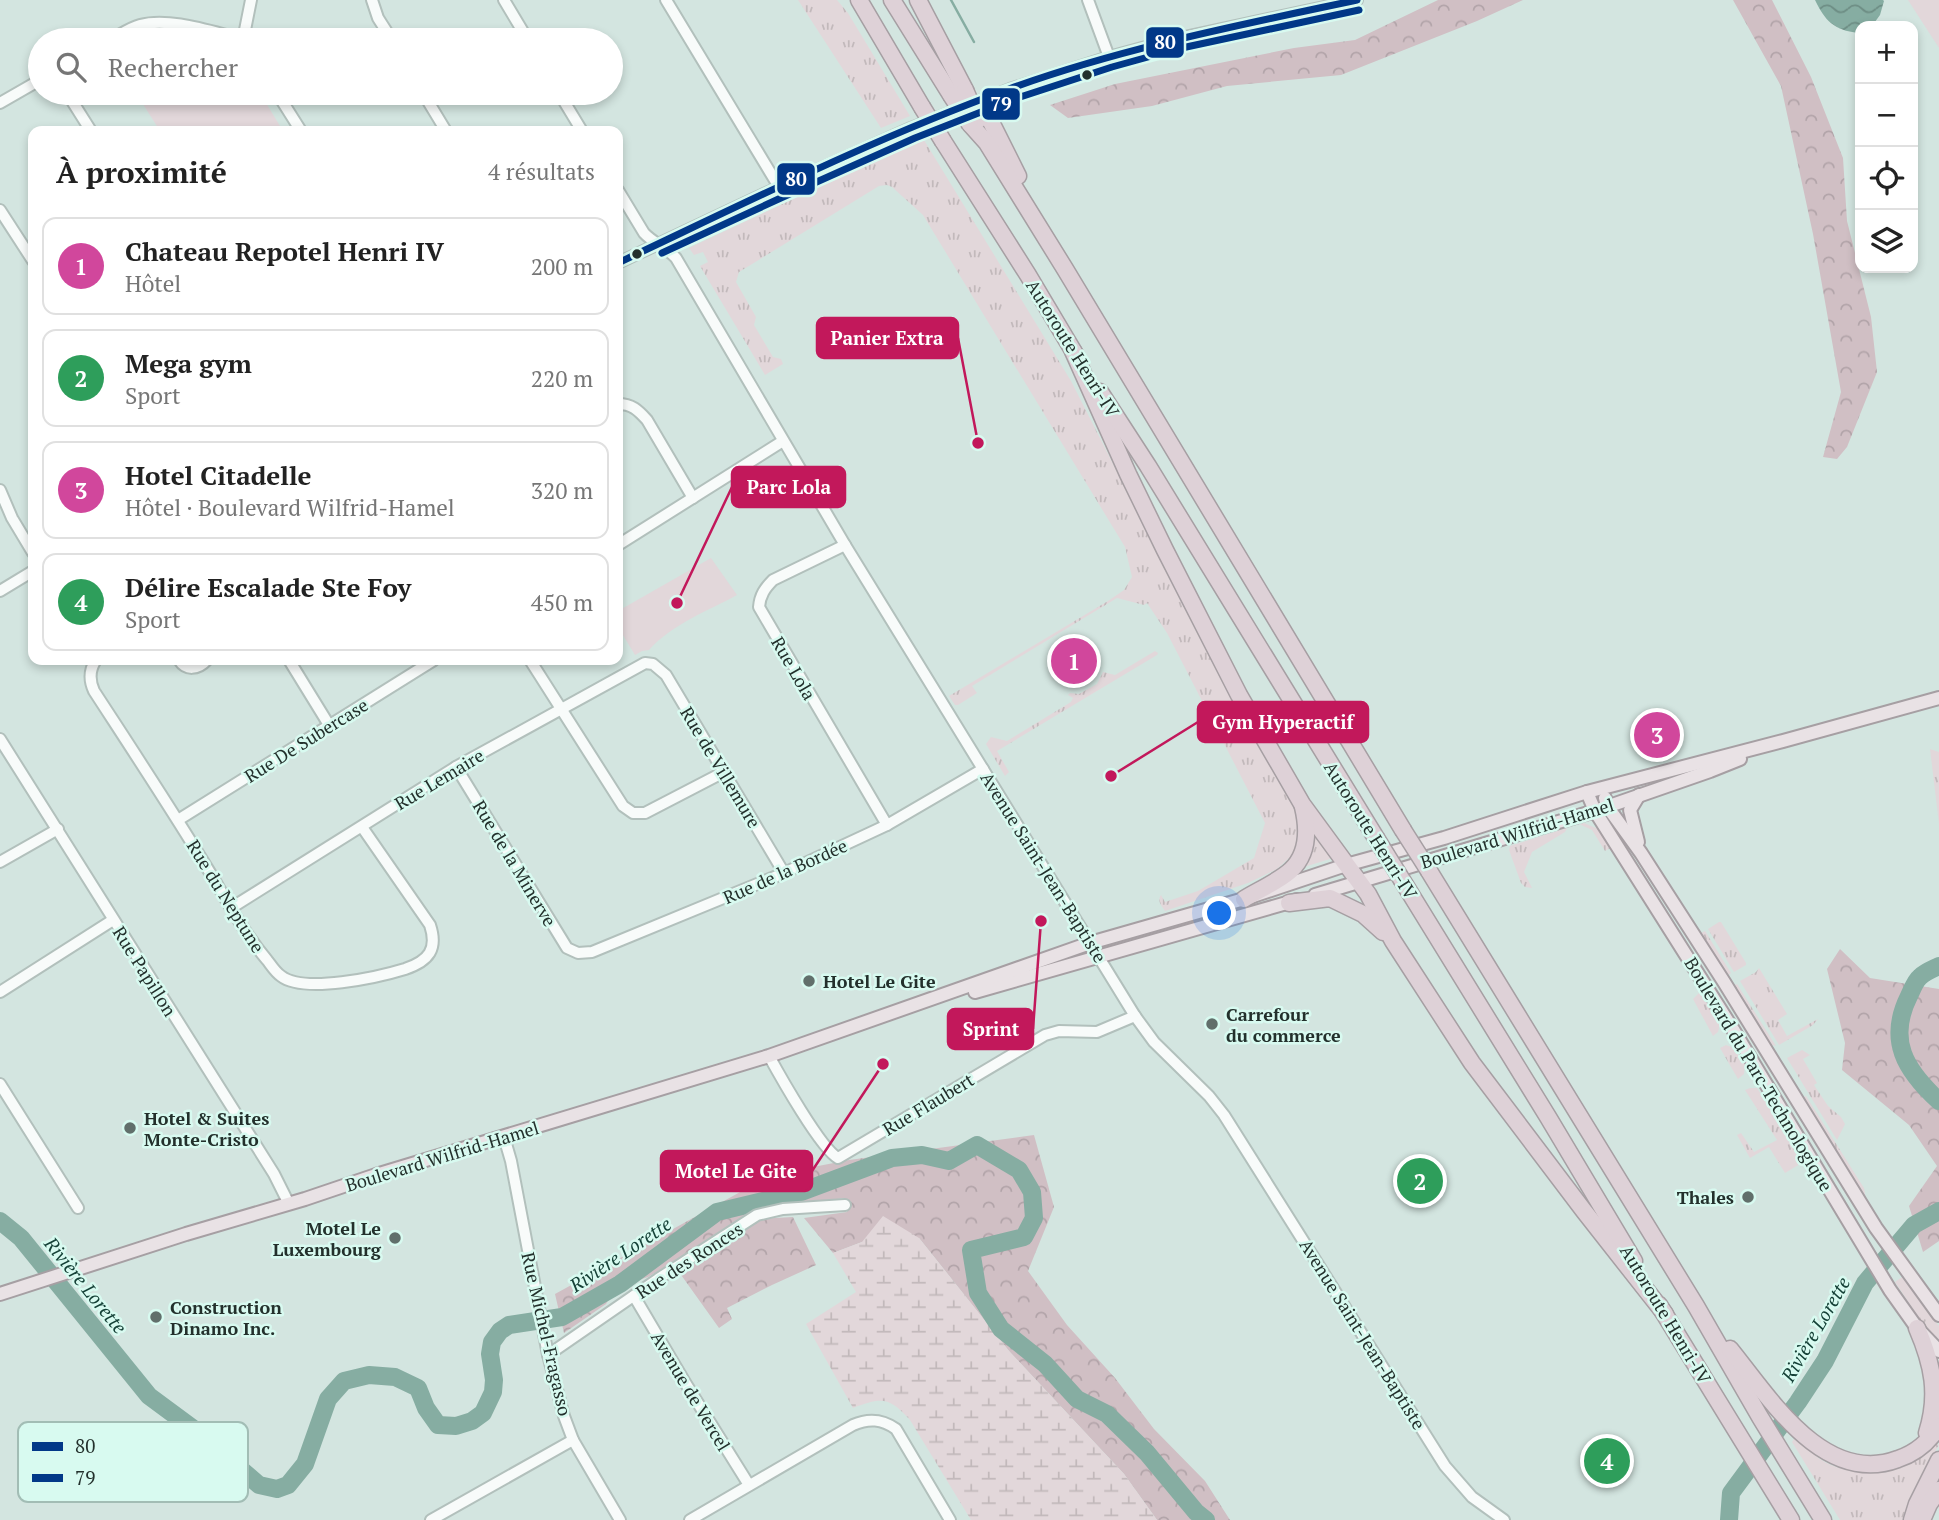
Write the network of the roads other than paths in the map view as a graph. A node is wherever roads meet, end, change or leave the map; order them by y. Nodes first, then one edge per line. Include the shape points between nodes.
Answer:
1 (251, 0) edge
2 (372, 0) edge
3 (504, 0) edge
4 (666, 0) edge
5 (859, 0) edge
6 (892, 0) edge
7 (918, 0) edge
8 (927, 0) edge
9 (1088, 0) edge
10 (1357, 0) edge
11 (135, 28) edge
12 (194, 28) edge
13 (245, 28) edge
14 (384, 28) edge
15 (521, 28) edge
16 (1109, 57) junction
17 (28, 87) edge
18 (963, 91) junction
19 (0, 103) edge
20 (75, 105) edge
21 (285, 105) edge
22 (430, 105) edge
23 (566, 105) edge
24 (979, 120) junction
25 (88, 126) edge
26 (298, 126) edge
27 (443, 126) edge
28 (579, 126) edge
29 (779, 187) junction
30 (623, 198) edge
31 (0, 210) edge
32 (658, 244) junction
33 (28, 253) edge
34 (623, 261) edge
35 (1065, 269) junction
36 (1073, 351) junction
37 (623, 404) edge
38 (783, 441) junction
39 (0, 490) edge
40 (693, 498) junction
41 (623, 542) edge
42 (28, 544) edge
43 (845, 545) junction
44 (28, 573) edge
45 (0, 592) edge
46 (653, 664) joint
47 (94, 665) edge
48 (182, 665) edge
49 (202, 665) edge
50 (292, 665) edge
51 (426, 665) edge
52 (533, 665) edge
53 (1939, 698) edge
54 (561, 710) junction
55 (329, 726) junction
56 (0, 738) edge
57 (1783, 741) junction
58 (456, 767) junction
59 (983, 768) junction
60 (724, 772) junction
61 (1601, 788) junction
62 (1587, 792) junction
63 (1639, 795) junction
64 (1302, 804) junction
65 (1607, 806) junction
66 (1595, 811) junction
67 (178, 820) junction
68 (887, 825) junction
69 (362, 827) junction
70 (58, 829) junction
71 (1641, 853) junction
72 (0, 862) edge
73 (1346, 865) junction
74 (785, 873) junction
75 (1358, 882) junction
76 (1244, 899) junction
77 (1289, 903) junction
78 (231, 908) junction
79 (113, 920) junction
80 (1393, 941) junction
81 (1090, 943) junction
82 (578, 953) joint
83 (1100, 958) junction
84 (0, 992) edge
85 (1135, 1016) junction
86 (883, 1017) junction
87 (769, 1056) junction
88 (0, 1084) edge
89 (504, 1137) junction
90 (289, 1204) junction
91 (845, 1205) dead end
92 (78, 1208) dead end
93 (0, 1294) edge
94 (634, 1296) junction
95 (1696, 1306) junction
96 (1665, 1314) junction
97 (1939, 1315) edge
98 (1917, 1328) junction
99 (1939, 1351) edge
100 (548, 1355) junction
101 (1939, 1426) edge
102 (573, 1440) junction
103 (1916, 1450) junction
104 (1939, 1460) edge
105 (749, 1485) junction
106 (1939, 1490) edge
107 (431, 1520) edge
108 (620, 1520) edge
109 (690, 1520) edge
110 (950, 1520) edge
111 (1504, 1520) edge
112 (1791, 1520) edge
113 (1823, 1520) edge
114 (1912, 1520) edge
115 (1922, 1520) edge

1 - 13 street
2 - 14 street
3 - 15 street
4 - 29 street
5 - 36 highway, Autoroute Henri-IV, bridge
6 - 18 highway
7 - 18 highway
8 - 18 highway
9 - 16 street
10 - 16 street
11 - 12 street via 156,24
16 - 29 street via 911,128
17 - 19 street
18 - 24 highway
18 - 24 highway, bridge
20 - 25 street
21 - 26 street
22 - 27 street
23 - 28 street
24 - 35 highway
24 - 35 highway, Autoroute Henri-IV via 987,143
29 - 32 street
30 - 32 street, Avenue Saint-Jean-Baptiste via 644,233
31 - 33 street
32 - 34 street
32 - 38 street, Avenue Saint-Jean-Baptiste via 676,258
35 - 95 highway, Autoroute Henri-IV, bridge
36 - 64 highway via 1165,550
36 - 96 highway, Autoroute Henri-IV, bridge via 1548,1116
37 - 40 street via 647,420
38 - 40 street
38 - 43 street, Avenue Saint-Jean-Baptiste
39 - 42 street
40 - 41 street
43 - 59 street, Avenue Saint-Jean-Baptiste
43 - 68 street, Rue Lola via 773,580 760,598 760,607
44 - 45 street
46 - 54 street, Rue Lemaire via 645,663
46 - 60 street, Rue de Villemure via 666,675
47 - 67 street, Rue du Neptune via 91,686
48 - 49 street
50 - 55 street
51 - 55 street, Rue De Subercase
52 - 54 street
53 - 57 main road, Boulevard Wilfrid-Hamel
54 - 58 street, Rue Lemaire
54 - 60 street via 622,806 633,813 645,813
55 - 67 street, Rue De Subercase
56 - 70 street, Rue Papillon
57 - 61 main road, Boulevard Wilfrid-Hamel
57 - 63 main road, Boulevard Wilfrid-Hamel
58 - 69 street, Rue Lemaire
58 - 82 street, Rue de la Minerve via 566,948
59 - 68 street, Rue de la Bordée
59 - 81 street, Avenue Saint-Jean-Baptiste
60 - 74 street, Rue de Villemure
61 - 62 main road, Boulevard Wilfrid-Hamel
61 - 65 main road, Boulevard du Parc-Technologique
62 - 66 main road, Boulevard du Parc-Technologique
62 - 73 main road, Boulevard Wilfrid-Hamel
63 - 65 main road, Boulevard Wilfrid-Hamel
63 - 71 main road, Boulevard du Parc-Technologique via 1630,810
64 - 73 highway
64 - 76 highway via 1306,843 1293,868
65 - 66 main road, Boulevard Wilfrid-Hamel
65 - 71 main road, Boulevard du Parc-Technologique
66 - 75 main road, Boulevard Wilfrid-Hamel
66 - 98 main road, Boulevard du Parc-Technologique
67 - 78 street, Rue du Neptune
68 - 74 street, Rue de la Bordée
69 - 78 street, Rue Lemaire
69 - 78 street, Rue du Neptune via 430,925 433,947 420,962 388,974 334,983 293,982 281,976 256,947
70 - 72 street
70 - 79 street, Rue Papillon
71 - 97 main road, Boulevard du Parc-Technologique via 1876,1228
73 - 75 highway
73 - 76 main road, Boulevard Wilfrid-Hamel
74 - 82 street, Rue de la Bordée via 592,953
75 - 77 main road, Boulevard Wilfrid-Hamel
75 - 80 highway
76 - 81 main road, Boulevard Wilfrid-Hamel
77 - 80 highway via 1330,898 1363,914
77 - 83 main road, Boulevard Wilfrid-Hamel
79 - 84 street
79 - 90 street, Rue Papillon
80 - 96 highway via 1472,1063
81 - 83 street, Avenue Saint-Jean-Baptiste
81 - 86 main road, Boulevard Wilfrid-Hamel
83 - 85 street, Avenue Saint-Jean-Baptiste
83 - 86 main road, Boulevard Wilfrid-Hamel
85 - 87 street, Rue Flaubert via 1097,1032 1045,1035 838,1158 816,1132
85 - 111 street, Avenue Saint-Jean-Baptiste via 1224,1115 1445,1465 1472,1497
86 - 87 main road, Boulevard Wilfrid-Hamel
87 - 89 main road, Boulevard Wilfrid-Hamel
88 - 92 street
89 - 90 main road, Boulevard Wilfrid-Hamel
89 - 100 street, Rue Michel-Fragasso
90 - 93 main road, Boulevard Wilfrid-Hamel
91 - 94 street, Rue des Ronces via 757,1215
94 - 100 street, Rue des Ronces
94 - 105 street, Avenue de Vercel
95 - 103 highway via 1772,1401 1817,1446 1856,1464 1875,1465
95 - 113 highway, Autoroute Henri-IV
96 - 112 highway, Autoroute Henri-IV
98 - 99 main road, Boulevard du Parc-Technologique
98 - 103 highway via 1932,1362 1939,1399 1933,1423
100 - 102 street, Rue Michel-Fragasso
101 - 103 highway
102 - 107 street
102 - 108 street, Rue Michel-Fragasso
104 - 114 highway
105 - 109 street
105 - 110 street via 853,1425 874,1419 896,1429
106 - 115 highway

